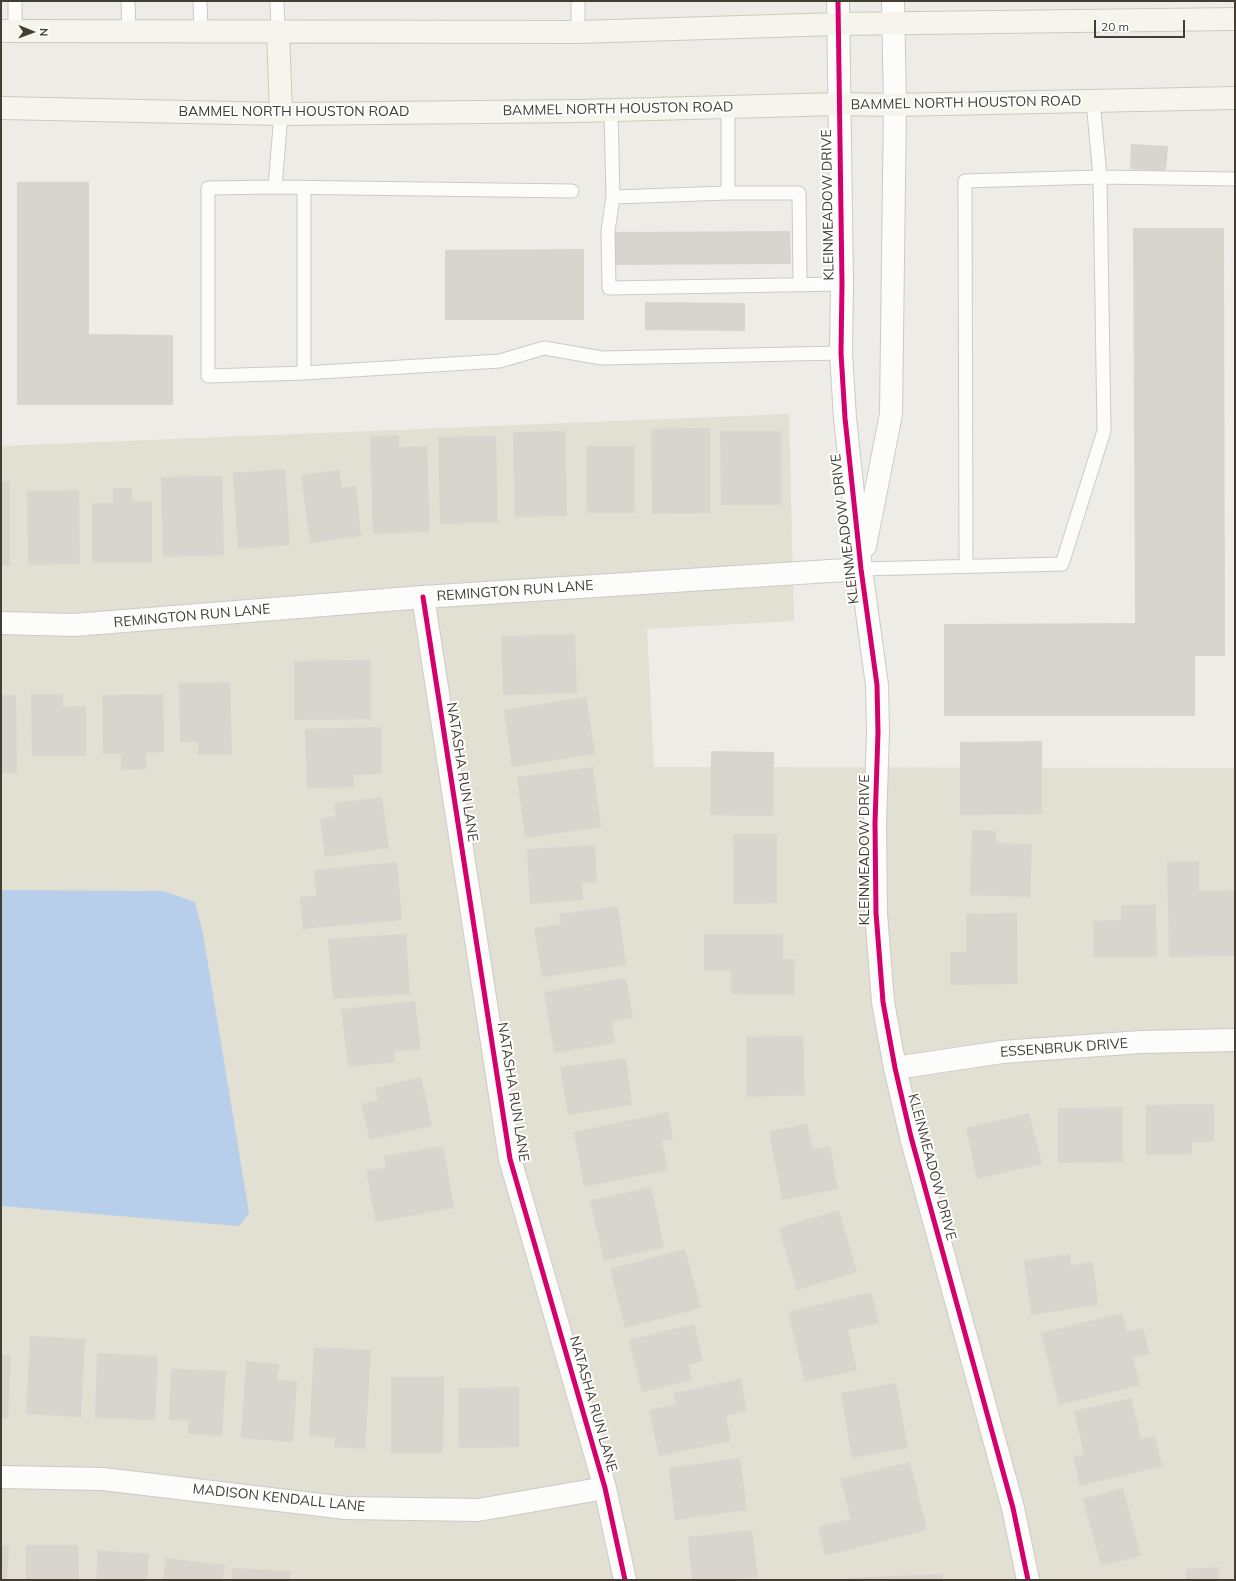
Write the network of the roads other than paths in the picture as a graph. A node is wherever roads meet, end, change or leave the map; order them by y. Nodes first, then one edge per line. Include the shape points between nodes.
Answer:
1 (15, 1) edge
2 (128, 1) edge
3 (200, 1) edge
4 (277, 1) edge
5 (578, 1) edge
6 (838, 1) edge
7 (893, 1) edge
8 (1235, 19) edge
9 (893, 23) junction
10 (838, 24) junction
11 (8, 31) edge
12 (129, 32) junction
13 (201, 32) junction
14 (278, 32) junction
15 (578, 32) junction
16 (1235, 98) edge
17 (1093, 101) junction
18 (838, 104) junction
19 (895, 105) junction
20 (728, 107) junction
21 (1, 108) edge
22 (611, 110) junction
23 (281, 114) junction
24 (1100, 177) junction
25 (1235, 179) edge
26 (275, 187) junction
27 (304, 189) junction
28 (572, 191) dead end
29 (728, 193) junction
30 (613, 197) junction
31 (800, 284) junction
32 (842, 284) junction
33 (841, 353) junction
34 (304, 373) junction
35 (966, 567) junction
36 (861, 569) junction
37 (423, 597) junction
38 (1, 623) edge
39 (1235, 1040) edge
40 (895, 1068) junction
41 (1, 1477) edge
42 (604, 1488) junction
43 (625, 1580) edge
44 (1028, 1580) edge

1 - 11 lane
2 - 12 lane
3 - 13 lane
4 - 14 lane
5 - 15 lane
6 - 10 street, KLEINMEADOW DRIVE
7 - 9 street, KLEINMEADOW DRIVE
8 - 9 main road
9 - 10 main road
9 - 19 street, KLEINMEADOW DRIVE
10 - 15 main road
10 - 18 street, KLEINMEADOW DRIVE
11 - 12 main road
12 - 13 main road
13 - 14 main road
14 - 15 main road
14 - 23 main road
16 - 17 main road, BAMMEL NORTH HOUSTON ROAD
17 - 19 main road, BAMMEL NORTH HOUSTON ROAD
17 - 24 lane
18 - 19 main road, BAMMEL NORTH HOUSTON ROAD
18 - 20 main road, BAMMEL NORTH HOUSTON ROAD
18 - 32 street, KLEINMEADOW DRIVE
19 - 36 street, KLEINMEADOW DRIVE via 891,414
20 - 22 main road, BAMMEL NORTH HOUSTON ROAD
20 - 29 lane
21 - 23 main road, BAMMEL NORTH HOUSTON ROAD
22 - 23 main road, BAMMEL NORTH HOUSTON ROAD
22 - 30 lane
23 - 26 lane
24 - 25 lane
24 - 35 lane via 1104,431 1062,564
24 - 35 lane via 965,181
26 - 27 lane
26 - 34 lane via 208,188 208,376
27 - 28 lane
27 - 34 lane
29 - 30 lane
29 - 31 lane via 799,193
30 - 31 lane via 608,231 609,288
31 - 32 lane
32 - 33 street, KLEINMEADOW DRIVE
33 - 34 lane via 602,358 544,348 500,361
33 - 36 street, KLEINMEADOW DRIVE via 844,418
35 - 36 lane
36 - 37 street, REMINGTON RUN LANE
36 - 40 street, KLEINMEADOW DRIVE via 877,685 876,913 883,1002
37 - 38 street, REMINGTON RUN LANE via 74,625
37 - 42 street, NATASHA RUN LANE via 510,1159
39 - 40 street, ESSENBRUK DRIVE via 1141,1042 1002,1052
40 - 44 street, KLEINMEADOW DRIVE via 911,1137 1014,1508
41 - 42 street, MADISON KENDALL LANE via 103,1479 346,1508 478,1510
42 - 43 street, NATASHA RUN LANE

